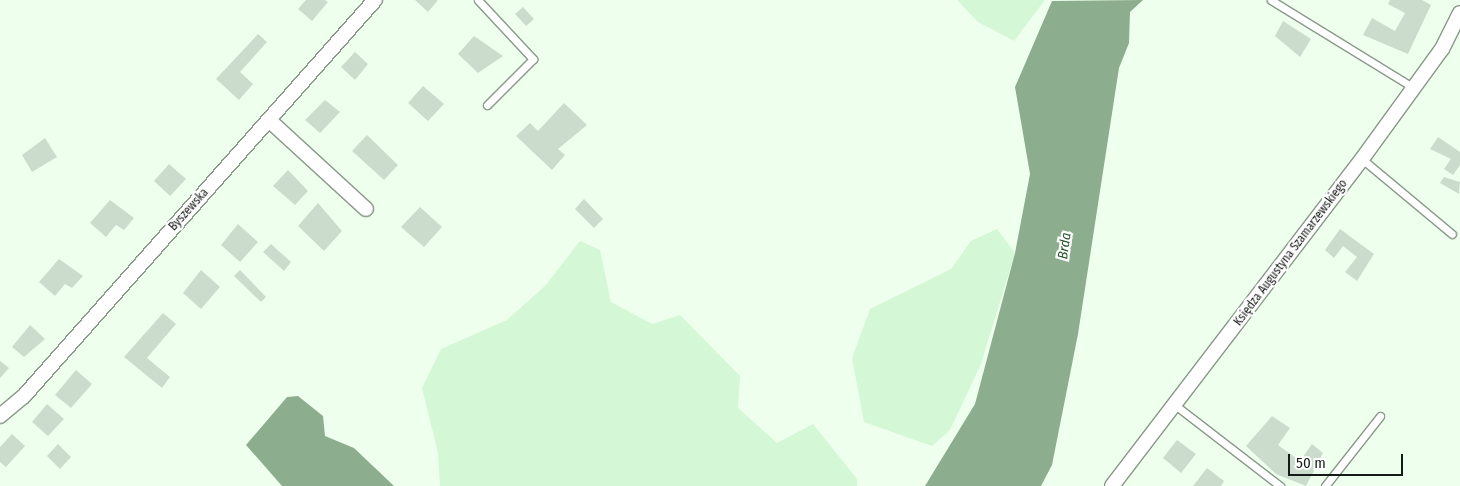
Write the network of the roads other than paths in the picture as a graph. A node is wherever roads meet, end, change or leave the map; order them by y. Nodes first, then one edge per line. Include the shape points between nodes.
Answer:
1 (375, 0) edge
2 (478, 0) edge
3 (1271, 0) edge
4 (1460, 13) edge
5 (1414, 88) junction
6 (487, 105) dead end
7 (270, 120) junction
8 (1362, 159) junction
9 (366, 209) dead end
10 (1452, 234) dead end
11 (1175, 405) junction
12 (0, 416) edge
13 (1380, 416) dead end
14 (1112, 486) edge
15 (1280, 486) edge
16 (1325, 486) edge

1 - 7 street, Byszewska
2 - 6 lane via 533,59
3 - 5 lane
4 - 5 street, Księdza Augustyna Szamarzewskiego
5 - 8 street, Księdza Augustyna Szamarzewskiego
7 - 9 street
7 - 12 street, Byszewska via 24,396
8 - 10 lane
8 - 11 street, Księdza Augustyna Szamarzewskiego
11 - 14 street, Księdza Augustyna Szamarzewskiego
11 - 15 lane
13 - 16 lane

